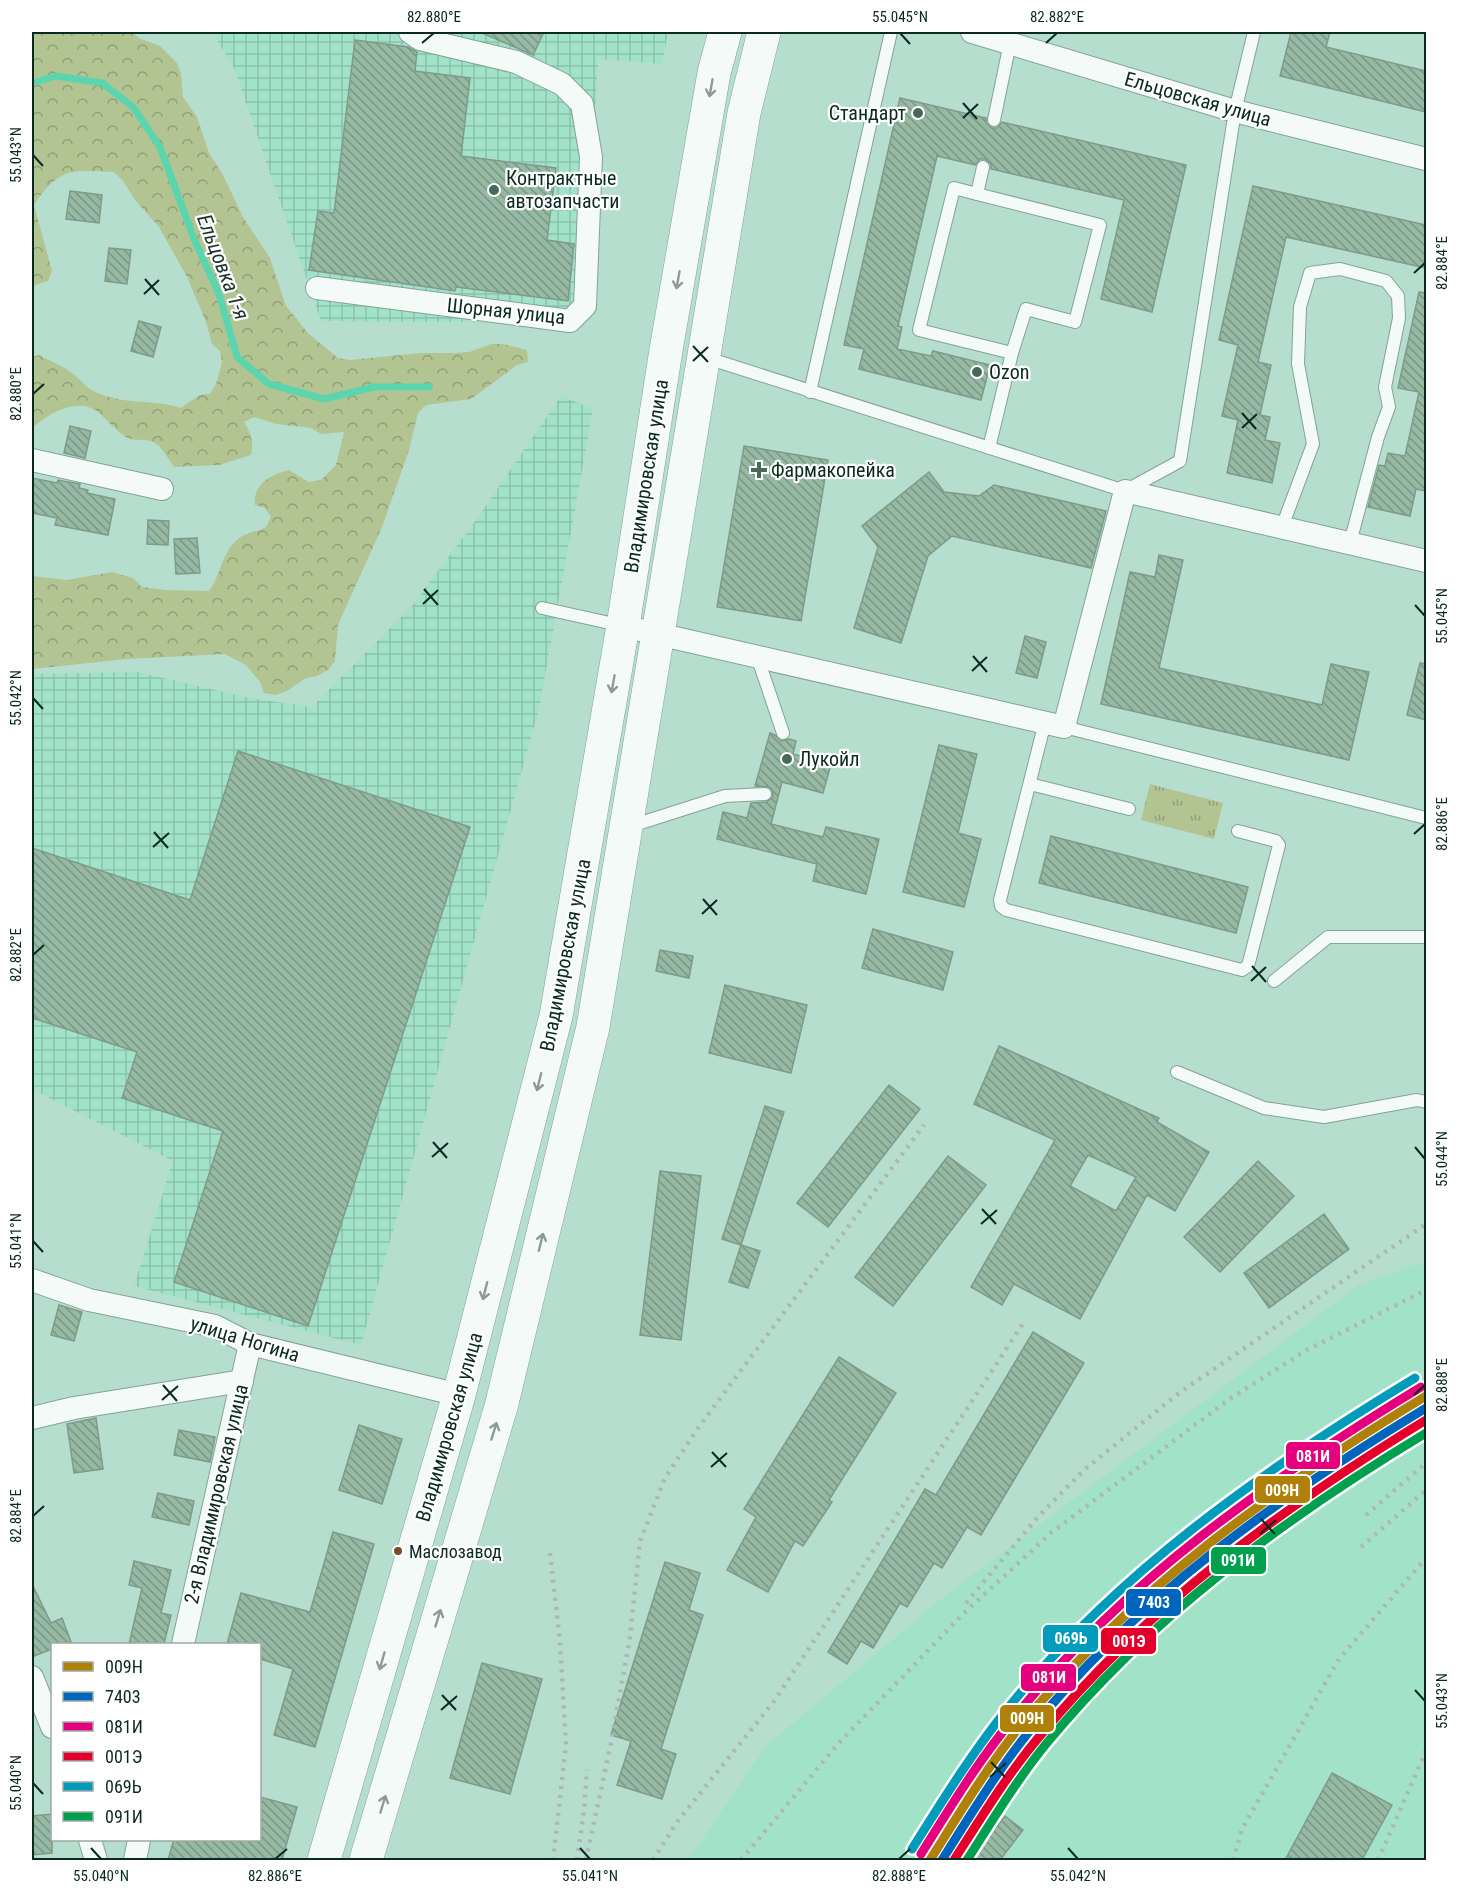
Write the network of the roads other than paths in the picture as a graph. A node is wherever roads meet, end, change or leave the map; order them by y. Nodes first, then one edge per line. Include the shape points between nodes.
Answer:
1 (410, 32) edge
2 (725, 32) edge
3 (764, 32) edge
4 (891, 32) edge
5 (972, 32) edge
6 (1254, 32) edge
7 (1010, 43) junction
8 (1235, 111) junction
9 (994, 120) dead end
10 (1426, 159) edge
11 (983, 167) dead end
12 (977, 194) junction
13 (317, 288) dead end
14 (1012, 353) junction
15 (704, 357) junction
16 (810, 392) junction
17 (988, 448) junction
18 (32, 460) edge
19 (162, 489) dead end
20 (1125, 491) junction
21 (1282, 527) junction
22 (1350, 543) junction
23 (1426, 561) edge
24 (542, 608) dead end
25 (623, 626) junction
26 (659, 634) junction
27 (758, 656) junction
28 (1055, 725) junction
29 (783, 733) dead end
30 (1030, 784) junction
31 (765, 794) dead end
32 (1129, 809) dead end
33 (1426, 818) edge
34 (627, 827) junction
35 (1238, 831) dead end
36 (1426, 937) edge
37 (1274, 981) dead end
38 (1177, 1072) dead end
39 (1426, 1102) edge
40 (32, 1280) edge
41 (250, 1344) junction
42 (242, 1380) junction
43 (459, 1395) junction
44 (32, 1418) edge
45 (183, 1643) edge
46 (32, 1677) edge
47 (51, 1724) edge
48 (91, 1841) edge
49 (140, 1841) edge
50 (96, 1860) edge
51 (135, 1860) edge
52 (324, 1860) edge
53 (366, 1860) edge

1 - 13 street, Шорная улица via 420,39 516,62 562,84 582,104 591,157 585,306 570,321
2 -> 25 main road, Владимировская улица via 714,73 668,338
3 - 15 main road, Владимировская улица via 744,113
4 - 16 lane
5 - 7 street, Ельцовская улица
6 - 8 lane
7 - 8 street, Ельцовская улица
7 - 9 lane
8 - 10 street, Ельцовская улица
8 - 20 lane via 1180,461
11 - 12 lane
12 - 14 lane via 954,188 919,330
12 - 14 lane via 1100,225 1074,321 1026,309
14 - 17 lane
15 - 16 lane
15 - 26 main road, Владимировская улица
16 - 17 lane
17 - 20 lane
18 - 19 street
20 - 21 street
20 - 28 street
21 - 22 street
21 - 22 lane via 1313,444 1298,364 1300,307 1311,273 1340,269 1386,280 1398,296 1399,318 1385,387 1389,407
22 - 23 street
24 - 25 lane
25 - 26 street
25 -> 43 main road, Владимировская улица via 556,1016
26 - 27 street
26 - 34 main road, Владимировская улица
27 - 28 street
27 - 29 lane
28 - 30 lane
28 - 33 lane
30 - 32 lane
30 - 35 lane via 1001,906 1242,970 1248,966 1279,846 1276,841
31 - 34 lane via 725,796
53 -> 34 main road, Владимировская улица via 501,1407 593,1026
36 - 37 lane via 1328,937
38 - 39 lane via 1264,1108 1324,1117 1417,1100
40 - 41 street, улица Ногина via 88,1300 215,1326
41 - 42 street, 2-я Владимировская улица
41 - 43 street, улица Ногина
42 - 44 street
42 - 45 street, 2-я Владимировская улица
43 -> 52 main road, Владимировская улица
46 - 47 street
48 - 50 street
49 - 51 street

